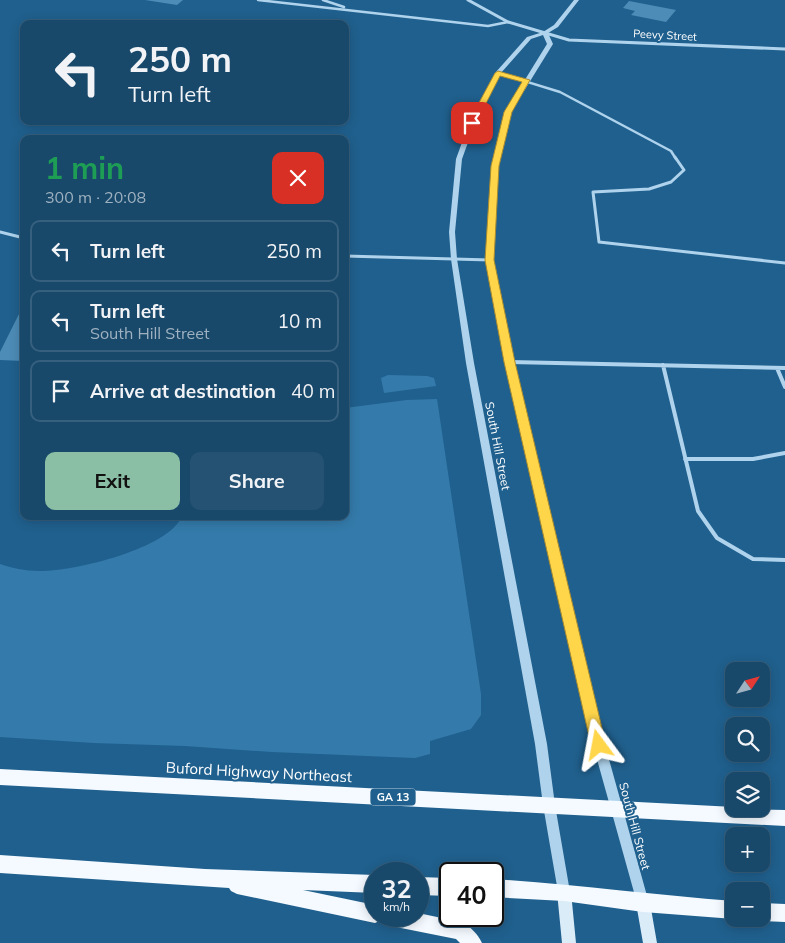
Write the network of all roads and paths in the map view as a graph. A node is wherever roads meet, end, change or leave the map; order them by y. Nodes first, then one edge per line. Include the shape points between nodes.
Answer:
1 (258, 0) edge
2 (323, 0) edge
3 (468, 0) edge
4 (577, 0) edge
5 (351, 10) junction
6 (508, 22) junction
7 (545, 33) junction
8 (785, 48) edge
9 (498, 73) junction
10 (526, 80) junction
11 (0, 232) edge
12 (20, 237) edge
13 (349, 256) edge
14 (454, 259) junction
15 (490, 260) junction
16 (785, 263) edge
17 (510, 362) junction
18 (663, 365) junction
19 (777, 368) junction
20 (785, 368) edge
21 (785, 388) edge
22 (785, 453) edge
23 (685, 459) junction
24 (785, 560) edge
25 (0, 777) edge
26 (549, 805) junction
27 (617, 809) junction
28 (785, 818) edge
29 (0, 864) edge
30 (205, 878) junction
31 (364, 884) edge
32 (504, 889) edge
33 (564, 892) junction
34 (643, 904) junction
35 (725, 909) edge
36 (364, 912) edge
37 (770, 912) edge
38 (785, 913) edge
39 (429, 925) edge
40 (473, 943) edge
41 (569, 943) edge
42 (650, 943) edge

1 - 5 lane
2 - 5 lane
3 - 6 street, Peevy Street
4 - 7 street, South Hill Street via 556,26
5 - 6 lane via 488,26
6 - 7 street, Peevy Street
7 - 8 street, Peevy Street via 569,40
7 - 9 street, South Hill Street via 529,38
7 - 10 street, South Hill Street via 550,44
9 - 10 lane
9 - 14 street, South Hill Street via 472,123 459,159 453,224
10 - 15 street, South Hill Street via 508,112 495,166
10 - 16 lane via 560,92 671,150 684,170 671,182 649,189 593,192 600,242
11 - 12 lane
13 - 14 lane
14 - 15 lane
14 - 26 street, South Hill Street via 470,363 541,744
15 - 17 street, South Hill Street
17 - 18 lane
17 - 27 street, South Hill Street via 599,745
18 - 19 lane
18 - 23 lane
19 - 20 lane
19 - 21 lane
22 - 23 lane via 753,459
23 - 24 lane via 698,511 717,538 753,558
25 - 26 main road, Buford Highway Northeast / GA 13
26 - 27 main road, Buford Highway Northeast / GA 13
26 - 33 street, South Hill Street
27 - 28 main road, Buford Highway Northeast / GA 13
27 - 34 street, South Hill Street
29 - 30 main road
30 - 31 main road
30 - 36 main road
32 - 33 main road
33 - 34 main road
33 - 41 main road
34 - 35 main road
34 - 42 main road
37 - 38 main road
39 - 40 main road via 461,931

